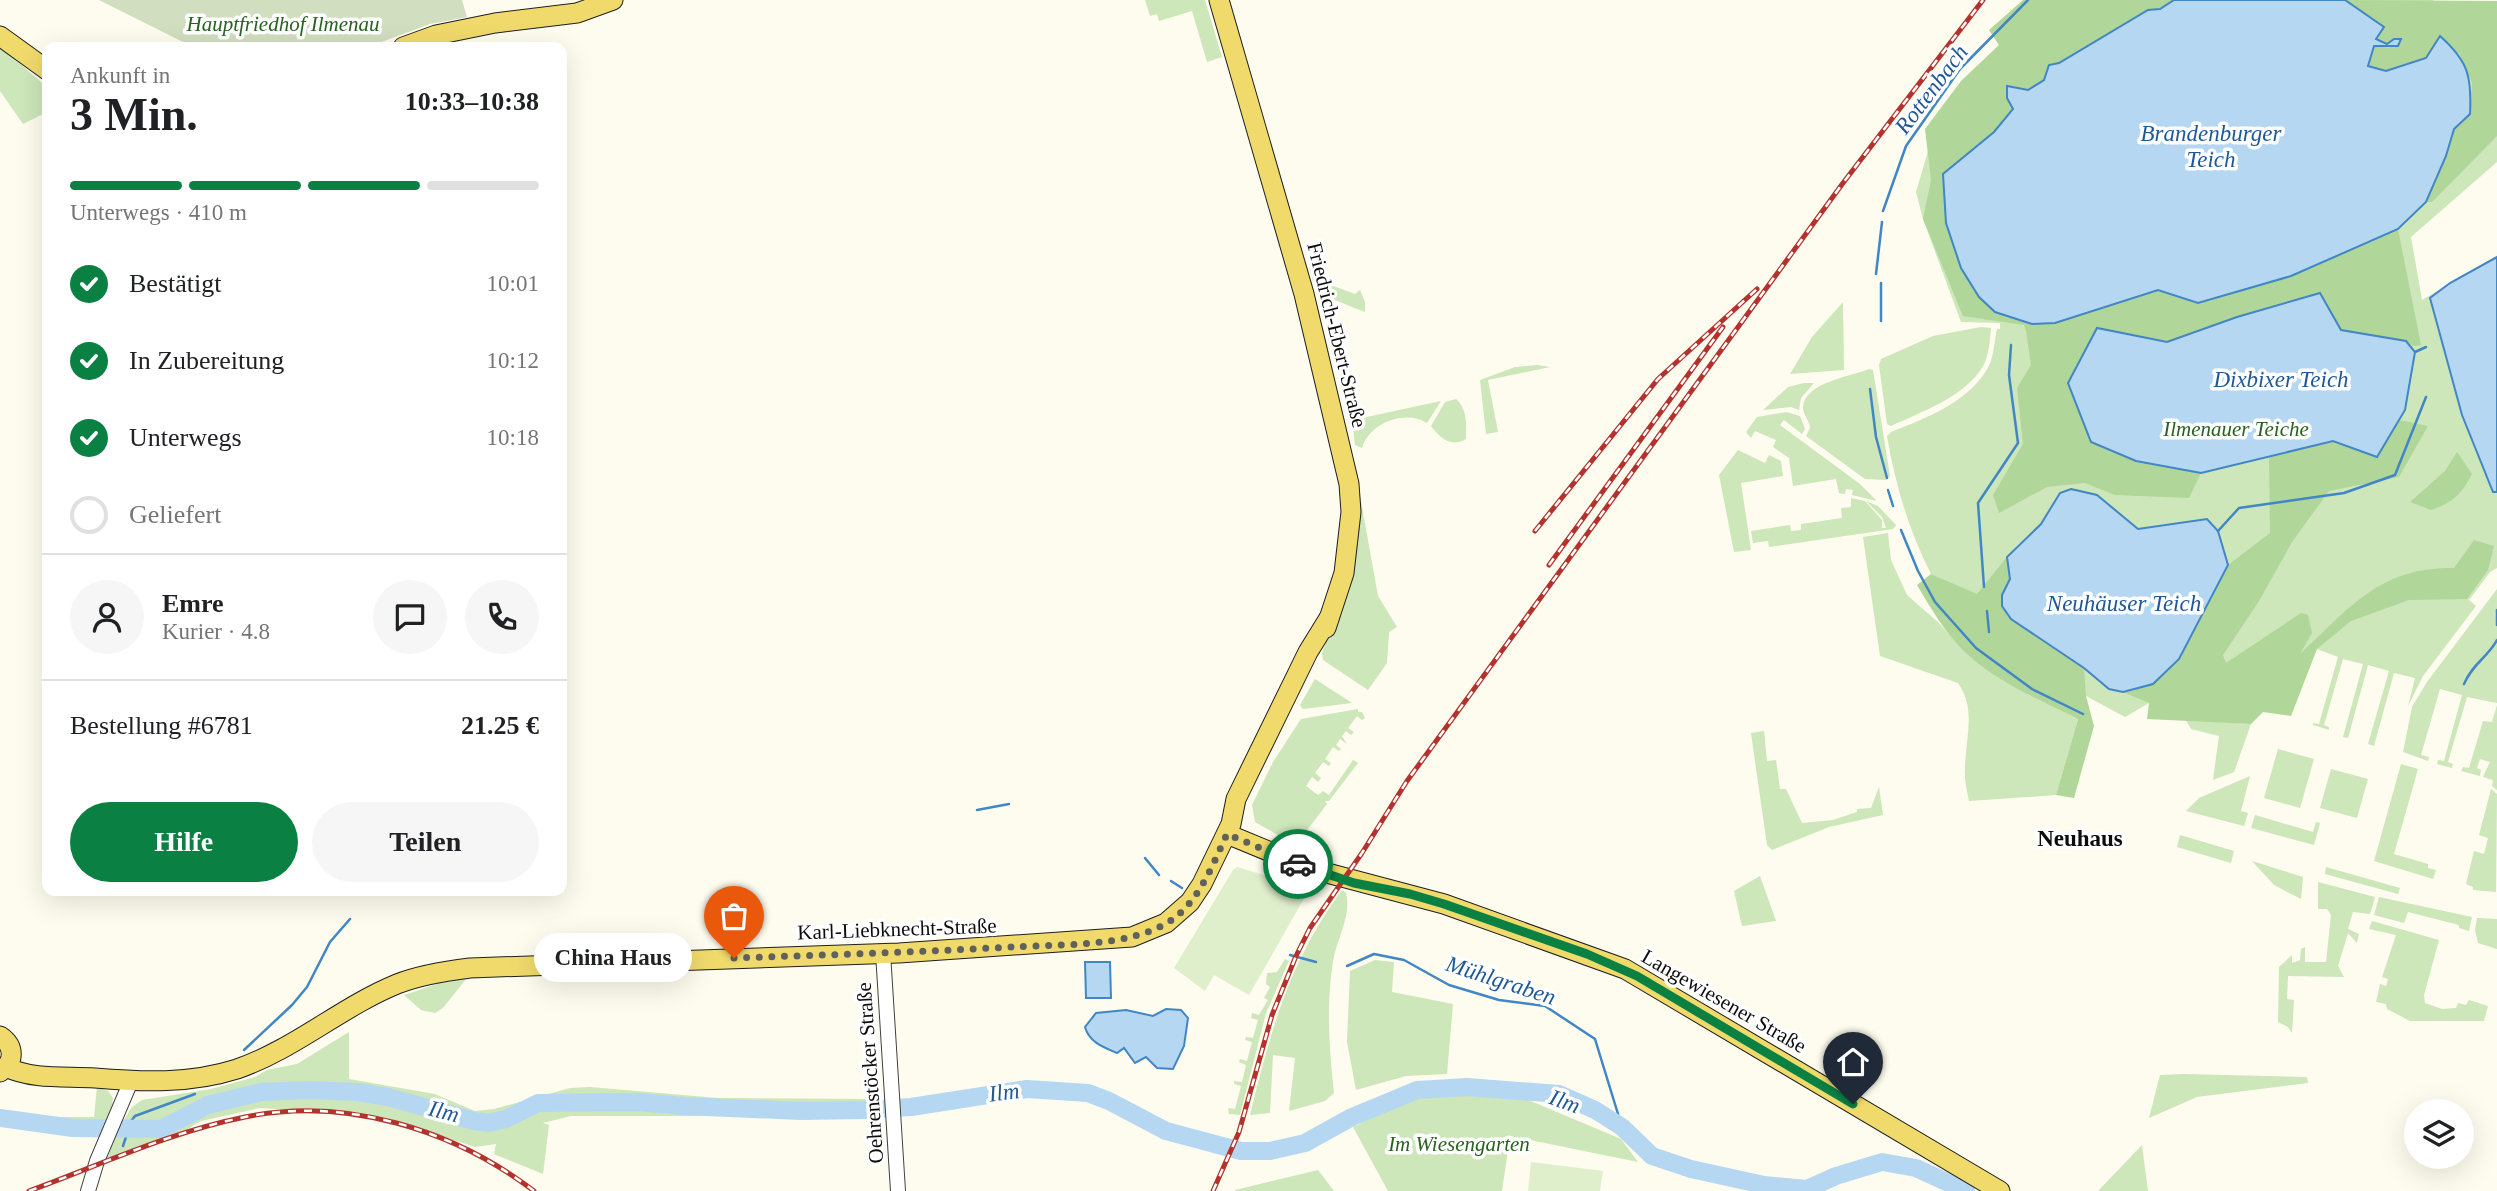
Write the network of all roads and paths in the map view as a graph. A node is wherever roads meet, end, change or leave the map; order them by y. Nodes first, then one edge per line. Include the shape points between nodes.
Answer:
1 (613, 0) edge
2 (1219, 0) edge
3 (0, 36) edge
4 (417, 42) edge
5 (42, 66) edge
6 (1229, 829) junction
7 (883, 953) junction
8 (0, 1036) edge
9 (6, 1066) edge
10 (131, 1081) junction
11 (90, 1190) edge
12 (898, 1191) edge
13 (2000, 1191) edge

1 - 4 main road via 578,13 495,23
2 - 6 main road, Friedrich-Ebert-Straße via 1304,294 1349,484 1351,512 1344,573 1329,618 1236,799
3 - 5 main road
6 - 7 main road, Karl-Liebknecht-Straße via 1184,909 1145,933 1111,940
6 - 13 main road, Langewiesener Straße via 1354,883 1444,904 1625,970
7 - 10 main road, Karl-Liebknecht-Straße via 475,967 426,975 386,989 238,1068 183,1080
7 - 12 street, Oehrenstöcker Straße
8 - 9 main road via 9,1043
9 - 10 main road, Karl-Liebknecht-Straße via 24,1074
10 - 11 street via 95,1166

